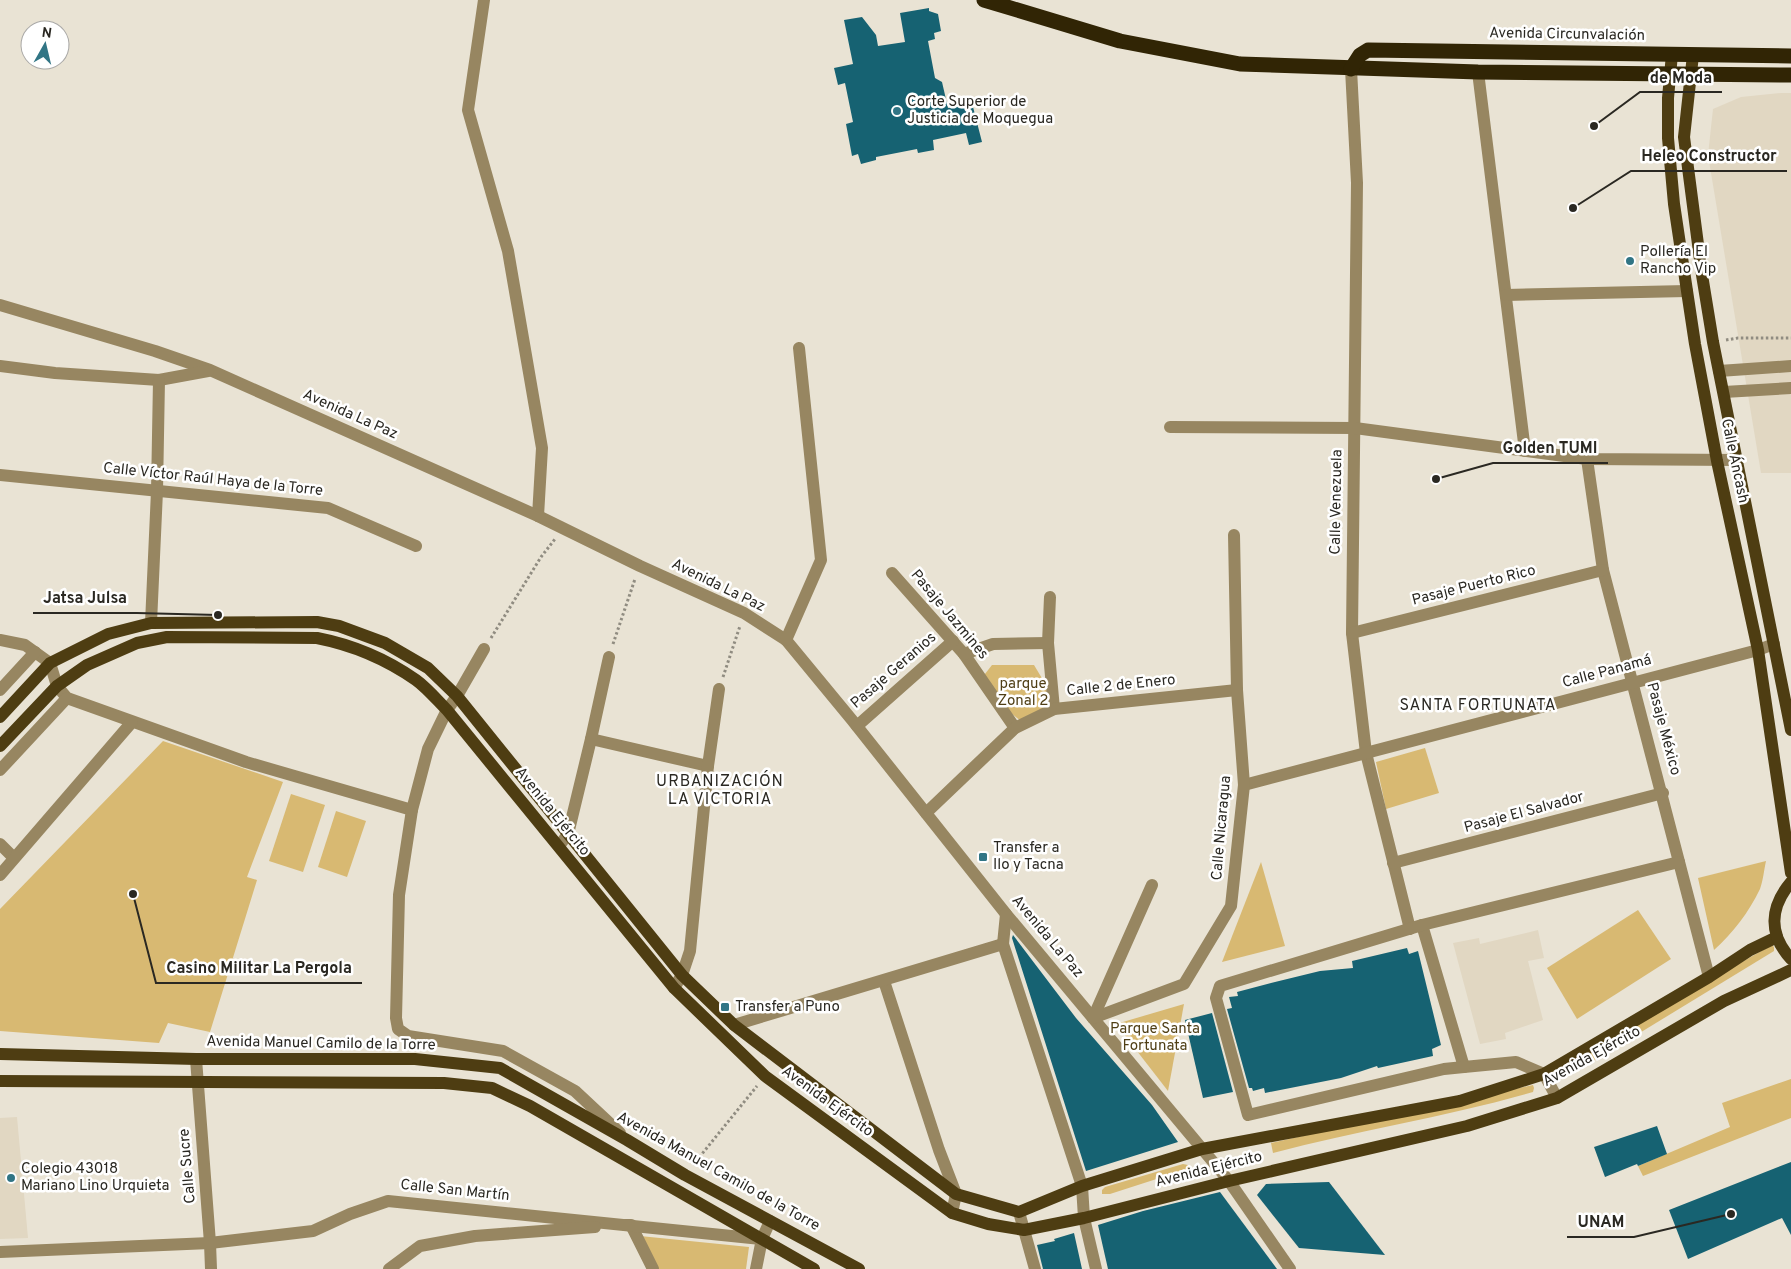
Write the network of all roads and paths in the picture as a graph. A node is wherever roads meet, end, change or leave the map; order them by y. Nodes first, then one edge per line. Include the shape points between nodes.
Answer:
1 (484, 0) edge
2 (984, 0) edge
3 (1672, 54) junction
4 (1693, 55) junction
5 (1791, 56) edge
6 (1351, 69) junction
7 (1478, 72) junction
8 (1671, 74) junction
9 (1690, 74) junction
10 (1791, 75) edge
11 (1687, 291) junction
12 (1506, 295) junction
13 (0, 304) edge
14 (1791, 338) edge
15 (1713, 342) junction
16 (799, 348) dead end
17 (0, 366) edge
18 (1791, 366) edge
19 (210, 370) junction
20 (1719, 371) junction
21 (159, 380) junction
22 (1791, 388) edge
23 (1724, 392) junction
24 (1170, 427) dead end
25 (1355, 428) junction
26 (1525, 451) junction
27 (1587, 459) junction
28 (1738, 460) junction
29 (1717, 461) junction
30 (0, 475) edge
31 (157, 492) junction
32 (538, 516) junction
33 (563, 528) junction
34 (1234, 535) dead end
35 (416, 546) dead end
36 (640, 566) junction
37 (1603, 570) junction
38 (892, 573) dead end
39 (1050, 598) dead end
40 (744, 614) junction
41 (317, 622) junction
42 (152, 623) junction
43 (1352, 633) junction
44 (316, 638) junction
45 (0, 640) edge
46 (786, 640) junction
47 (953, 641) junction
48 (1048, 643) junction
49 (1774, 644) junction
50 (484, 649) joint
51 (1758, 650) junction
52 (35, 652) junction
53 (964, 654) junction
54 (609, 657) joint
55 (50, 663) junction
56 (1633, 682) junction
57 (57, 686) junction
58 (719, 689) joint
59 (0, 690) edge
60 (1237, 690) junction
61 (457, 696) junction
62 (67, 698) junction
63 (1054, 708) junction
64 (447, 710) junction
65 (0, 718) edge
66 (132, 722) junction
67 (857, 726) junction
68 (1015, 728) junction
69 (1791, 730) edge
70 (591, 739) junction
71 (0, 746) edge
72 (1366, 754) junction
73 (708, 766) junction
74 (0, 770) edge
75 (1244, 785) junction
76 (1663, 794) junction
77 (412, 810) junction
78 (926, 813) junction
79 (568, 834) junction
80 (0, 844) edge
81 (559, 846) junction
82 (14, 858) junction
83 (1679, 862) junction
84 (1393, 864) junction
85 (1791, 873) edge
86 (0, 875) edge
87 (1791, 882) edge
88 (1152, 884) dead end
89 (1006, 914) junction
90 (1416, 927) junction
91 (1776, 937) junction
92 (1003, 944) junction
93 (1791, 959) edge
94 (1791, 970) edge
95 (682, 975) junction
96 (1709, 977) junction
97 (884, 981) junction
98 (674, 988) junction
99 (1093, 1018) junction
100 (734, 1025) junction
101 (0, 1054) edge
102 (196, 1059) junction
103 (1464, 1067) junction
104 (1544, 1074) junction
105 (765, 1076) junction
106 (197, 1080) junction
107 (0, 1081) edge
108 (1557, 1098) junction
109 (627, 1140) junction
110 (1202, 1148) junction
111 (685, 1175) junction
112 (1229, 1181) junction
113 (1082, 1186) junction
114 (956, 1194) junction
115 (1019, 1212) junction
116 (952, 1213) junction
117 (1084, 1218) junction
118 (770, 1221) junction
119 (630, 1225) junction
120 (1024, 1230) junction
121 (762, 1239) junction
122 (210, 1243) junction
123 (0, 1252) edge
124 (211, 1269) edge
125 (389, 1269) edge
126 (653, 1269) edge
127 (756, 1269) edge
128 (814, 1269) edge
129 (860, 1269) edge
130 (1035, 1269) edge
131 (1096, 1269) edge
132 (1290, 1269) edge
133 (1295, 1269) edge

1 - 32 street via 468,110 508,251 542,448
2 - 6 highway via 1120,40 1184,54 1240,64
3 - 4 highway, Avenida Circunvalación
3 - 6 highway, Avenida Circunvalación via 1368,50 1360,55
3 - 8 main road, Calle Áncash
4 - 5 highway, Avenida Circunvalación
4 - 9 main road, Calle Áncash
6 - 7 highway
6 - 25 street, Calle Venezuela via 1357,184
7 - 8 highway
7 - 12 street
8 - 9 highway
8 - 11 main road, Calle Áncash via 1668,138
9 - 10 highway
9 - 15 main road, Calle Áncash via 1684,137
11 - 12 street
11 - 29 main road, Calle Áncash
12 - 26 street
13 - 19 street, Avenida La Paz
14 - 15 path via 1738,338
15 - 20 main road, Calle Áncash
16 - 46 street via 821,560
17 - 21 street
18 - 20 street
19 - 21 street
19 - 32 street, Avenida La Paz
20 - 23 main road, Calle Áncash
21 - 31 street
22 - 23 street
23 - 28 main road, Calle Áncash
24 - 25 street
25 - 26 street
25 - 43 street, Calle Venezuela
26 - 27 street
27 - 29 street
27 - 37 street, Pasaje México
28 - 29 street
28 - 49 main road, Calle Áncash
29 - 51 main road, Calle Áncash
30 - 31 street, Calle Víctor Raúl Haya de la Torre
31 - 35 street, Calle Víctor Raúl Haya de la Torre via 328,508
31 - 42 street
32 - 33 street, Avenida La Paz
33 - 36 street, Avenida La Paz
33 - 50 path via 541,557
34 - 60 street, Calle Nicaragua
36 - 40 street, Avenida La Paz
36 - 54 path
37 - 43 street, Pasaje Puerto Rico
37 - 56 street, Pasaje México
38 - 47 street, Pasaje Jazmines
39 - 48 street
40 - 46 street, Avenida La Paz
40 - 58 path
41 - 42 main road, Avenida Ejército
41 - 44 main road
41 - 61 main road, Avenida Ejército via 339,626 385,643 428,668
42 - 55 main road, Avenida Ejército via 108,634
43 - 72 street, Calle Venezuela
44 - 57 main road, Avenida Ejército via 167,637 137,643 86,664
44 - 64 main road, Avenida Ejército via 376,656 418,681
45 - 52 street via 26,645
46 - 67 street, Avenida La Paz
47 - 53 street, Pasaje Jazmines
47 - 67 street, Pasaje Geranios
48 - 53 street via 993,644
48 - 63 street
49 - 51 street, Calle Panamá
49 - 69 main road, Calle Áncash
50 - 61 street
51 - 56 street, Calle Panamá
51 - 85 main road, Calle Áncash
52 - 55 street
52 - 59 street
53 - 68 street, Pasaje Jazmines
54 - 70 street
55 - 57 street
55 - 65 main road, Avenida Ejército
56 - 72 street, Calle Panamá
56 - 76 street, Pasaje México
57 - 62 street
57 - 71 main road, Avenida Ejército
58 - 73 street
60 - 63 street, Calle 2 de Enero
60 - 75 street, Calle Nicaragua
61 - 64 street
61 - 79 main road, Avenida Ejército
62 - 66 street
62 - 74 street
63 - 68 street, Calle 2 de Enero
64 - 77 street via 428,749
64 - 81 main road, Avenida Ejército
66 - 77 street via 246,762
66 - 82 street
67 - 78 street, Avenida La Paz
68 - 78 street, Calle 2 de Enero
70 - 73 street
70 - 79 street
72 - 75 street, Calle Panamá
72 - 84 street, Calle Venezuela
73 - 95 street via 690,951
75 - 99 street, Calle Nicaragua via 1231,906 1184,984
76 - 83 street, Pasaje México
76 - 84 street, Pasaje El Salvador
77 - 109 street via 399,895 398,1029 408,1036 503,1051 575,1091
78 - 89 street, Avenida La Paz
79 - 81 street
79 - 95 main road, Avenida Ejército
80 - 82 street
81 - 98 main road, Avenida Ejército
82 - 86 street
83 - 90 street
83 - 96 street, Pasaje México
84 - 90 street, Calle Venezuela
87 - 91 main road via 1776,906
88 - 99 street
89 - 92 street
89 - 99 street, Avenida La Paz
90 - 103 street, Calle Venezuela
90 - 103 street via 1220,986 1216,998 1248,1115
91 - 93 main road
91 - 96 main road, Avenida Ejército
92 - 97 street
92 - 113 street
94 - 108 main road, Avenida Ejército via 1724,1001
95 - 98 street
95 - 100 main road, Avenida Ejército
96 - 104 main road, Avenida Ejército
97 - 100 street
97 - 114 street
98 - 105 main road, Avenida Ejército
99 - 110 street, Avenida La Paz
100 - 114 main road, Avenida Ejército
101 - 102 main road, Avenida Manuel Camilo de la Torre
102 - 106 street, Calle Sucre
102 - 109 main road, Avenida Manuel Camilo de la Torre via 415,1059 500,1068
103 - 104 street via 1516,1062
104 - 108 street
104 - 110 main road, Avenida Ejército via 1460,1101
105 - 111 path
105 - 116 main road, Avenida Ejército
106 - 107 main road
106 - 121 main road via 444,1083 492,1088 530,1106
106 - 122 street, Calle Sucre
108 - 112 main road, Avenida Ejército via 1467,1126
109 - 111 main road, Avenida Manuel Camilo de la Torre
110 - 112 street, Avenida La Paz
110 - 113 main road, Avenida Ejército
111 - 118 main road, Avenida Manuel Camilo de la Torre
112 - 117 main road, Avenida Ejército
112 - 132 street, Avenida La Paz
113 - 115 main road, Avenida Ejército
113 - 117 street
114 - 115 main road, Avenida Ejército
114 - 116 street
115 - 120 street
116 - 120 main road, Avenida Ejército
117 - 120 main road, Avenida Ejército
117 - 131 street
118 - 121 street
118 - 129 main road, Avenida Manuel Camilo de la Torre
119 - 121 street, Calle San Martín
119 - 122 street, Calle San Martín via 388,1201 313,1231
119 - 125 street via 475,1236 420,1246
119 - 126 street
120 - 130 street
121 - 127 street
121 - 128 main road
122 - 123 street, Calle San Martín
122 - 124 street, Calle Sucre
132 - 133 street

